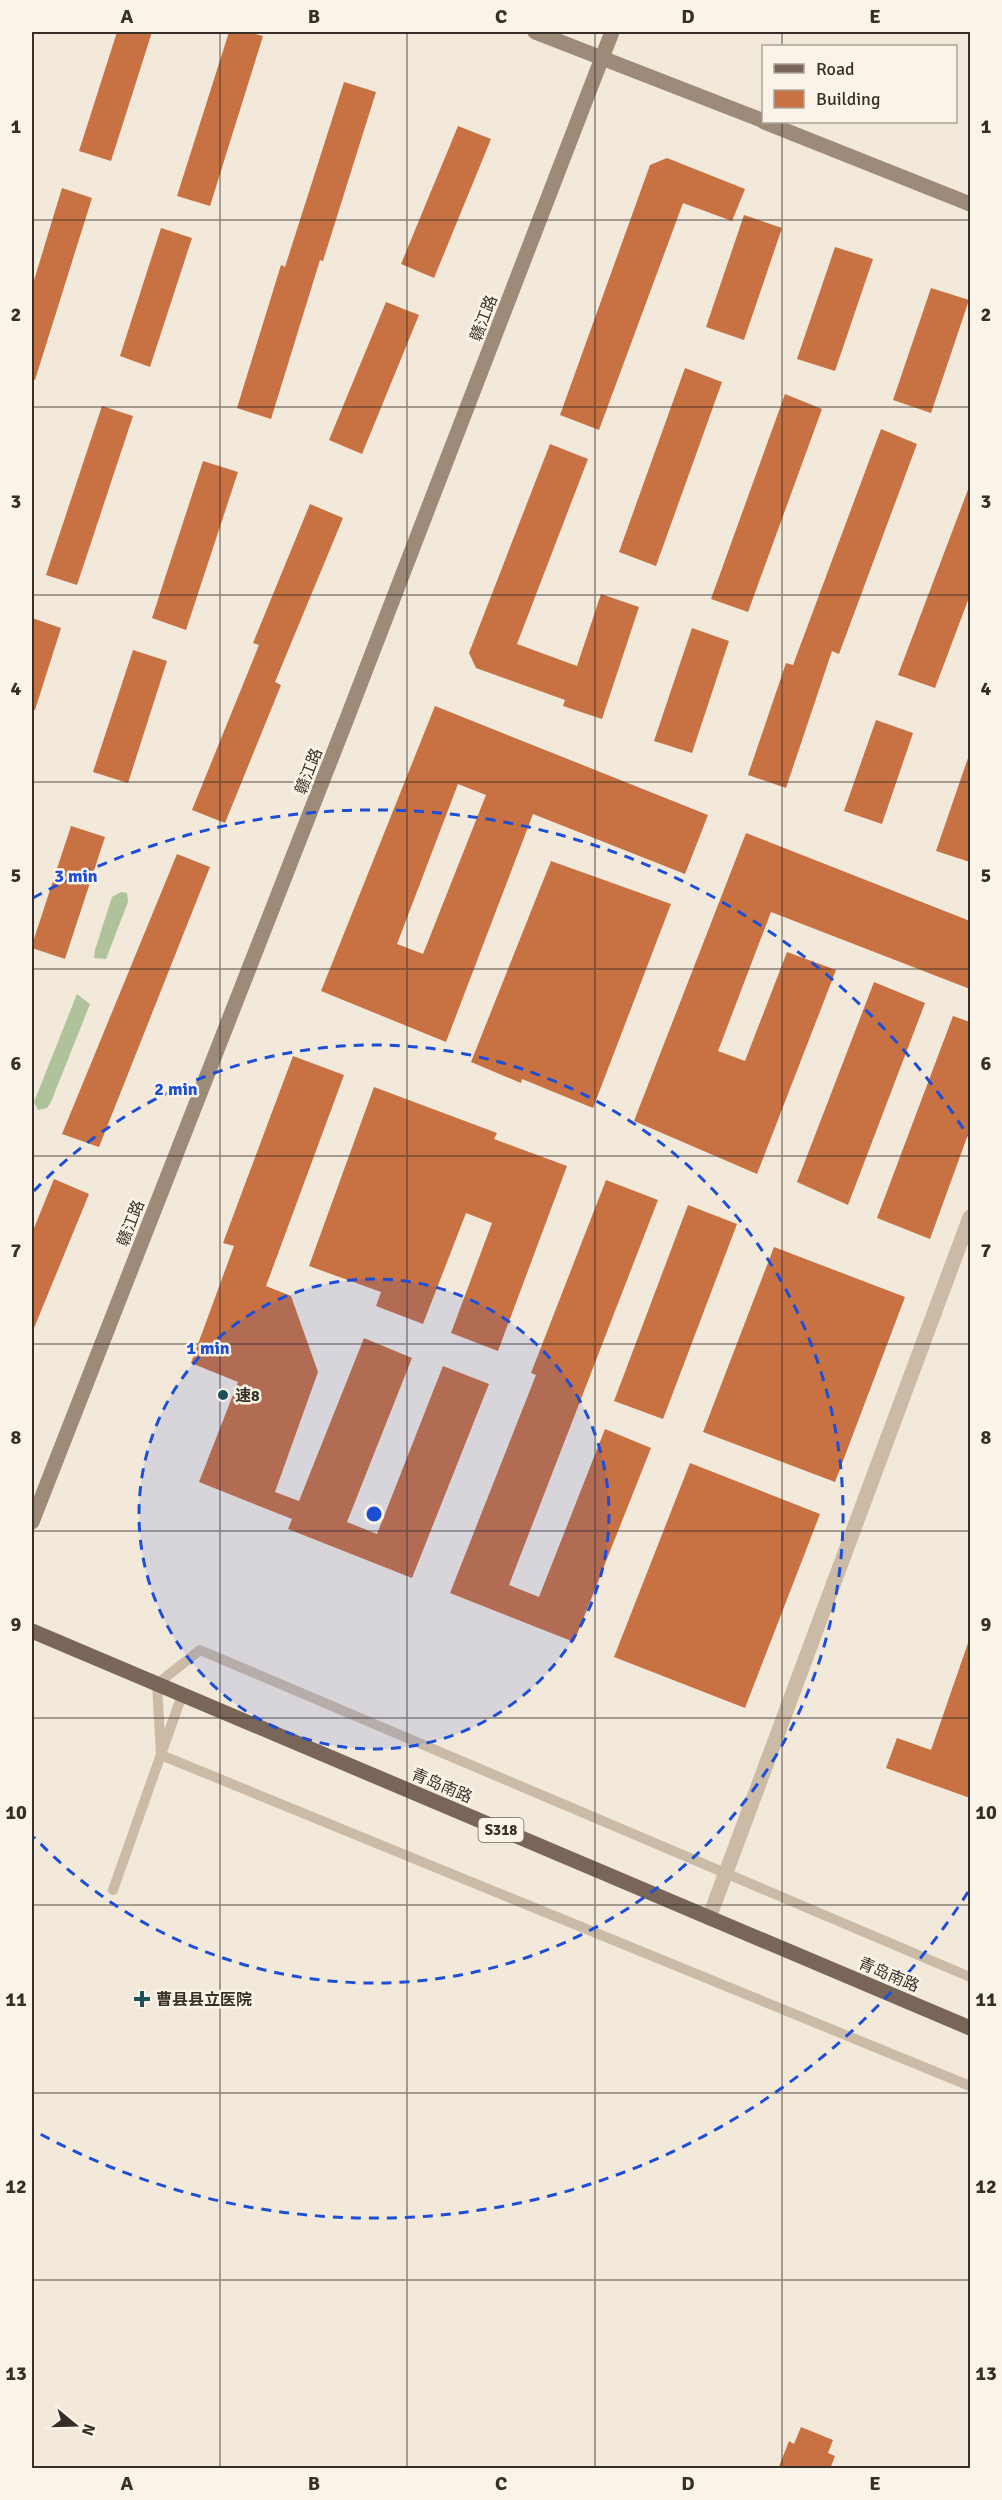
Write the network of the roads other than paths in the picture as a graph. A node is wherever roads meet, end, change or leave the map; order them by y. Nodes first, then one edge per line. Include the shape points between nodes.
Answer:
1 (535, 32) edge
2 (612, 32) edge
3 (602, 57) junction
4 (762, 120) edge
5 (769, 123) edge
6 (970, 204) edge
7 (970, 1217) edge
8 (32, 1522) edge
9 (32, 1631) edge
10 (157, 1684) junction
11 (182, 1695) junction
12 (161, 1755) junction
13 (727, 1872) junction
14 (113, 1890) dead end
15 (709, 1918) junction
16 (970, 1977) edge
17 (970, 2028) edge
18 (970, 2086) edge

1 - 3 main road
2 - 3 main road, 赣江路
3 - 4 main road
3 - 8 main road, 赣江路
5 - 6 main road
7 - 13 street
9 - 10 main road, 青岛南路 / S318
10 - 11 main road, 青岛南路 / S318
10 - 12 lane
10 - 13 lane via 201,1650
11 - 12 lane
11 - 15 main road, 青岛南路 / S318
12 - 14 lane
12 - 18 lane
13 - 15 street
13 - 16 lane
15 - 17 main road, 青岛南路 / S318

